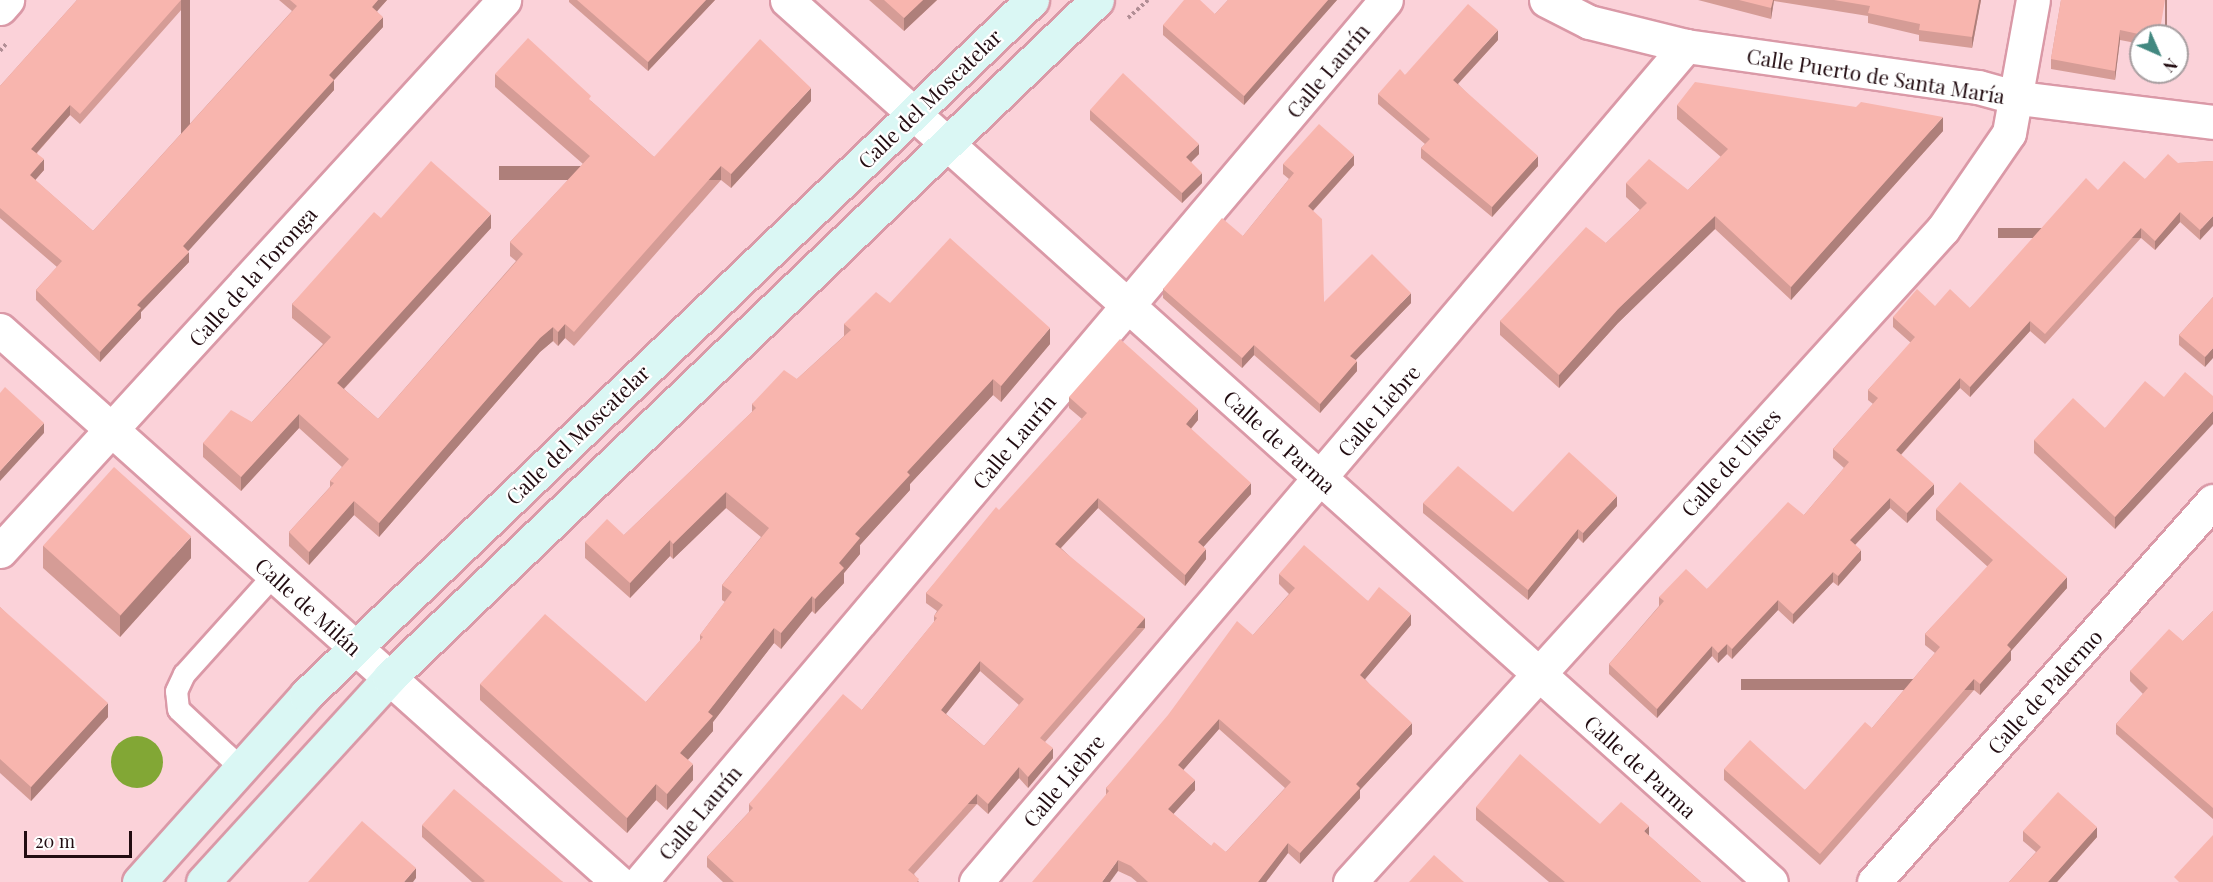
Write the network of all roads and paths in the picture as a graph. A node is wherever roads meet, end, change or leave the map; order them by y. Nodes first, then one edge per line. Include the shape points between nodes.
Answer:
1 (7, 0) edge
2 (504, 0) edge
3 (787, 0) edge
4 (1032, 0) edge
5 (1097, 0) edge
6 (1386, 0) edge
7 (1546, 0) edge
8 (2033, 0) edge
9 (0, 8) edge
10 (1686, 46) junction
11 (2018, 98) junction
12 (914, 112) junction
13 (2213, 122) edge
14 (948, 143) junction
15 (1129, 304) junction
16 (0, 330) edge
17 (112, 430) junction
18 (1320, 477) junction
19 (2213, 501) edge
20 (0, 551) edge
21 (273, 575) junction
22 (356, 649) junction
23 (1537, 674) junction
24 (389, 678) junction
25 (241, 768) junction
26 (139, 882) edge
27 (203, 882) edge
28 (618, 882) edge
29 (640, 882) edge
30 (975, 882) edge
31 (1350, 882) edge
32 (1771, 882) edge
33 (1874, 882) edge

1 - 9 street
2 - 17 street, Calle de la Toronga
3 - 12 street, Calle de Parma
4 - 12 street, Calle del Moscatelar
5 - 14 street
6 - 15 street, Calle Laurín
7 - 10 street, Calle Puerto de Santa María via 1589,22
8 - 11 street, Calle de Ulises
10 - 11 street, Calle Puerto de Santa María via 1978,87
10 - 18 street, Calle Liebre
11 - 13 street, Calle Puerto de Santa María
11 - 23 street, Calle de Ulises via 2009,133 1942,229
12 - 14 street, Calle de Parma
12 - 22 street, Calle del Moscatelar
14 - 15 street, Calle de Parma
14 - 24 street
15 - 18 street, Calle de Parma
15 - 29 street, Calle Laurín
16 - 17 street, Calle de Milán
17 - 20 street, Calle de la Toronga
17 - 21 street, Calle de Milán
18 - 23 street, Calle de Parma
18 - 30 street, Calle Liebre
19 - 33 street, Calle de Palermo
21 - 22 street, Calle de Milán
21 - 25 lane via 183,674 176,691 178,709
22 - 24 street, Calle de Milán
22 - 25 street, Calle del Moscatelar via 306,694
23 - 31 street, Calle de Ulises
23 - 32 street, Calle de Parma
24 - 27 street
24 - 28 street, Calle de Milán
25 - 26 street, Calle del Moscatelar

